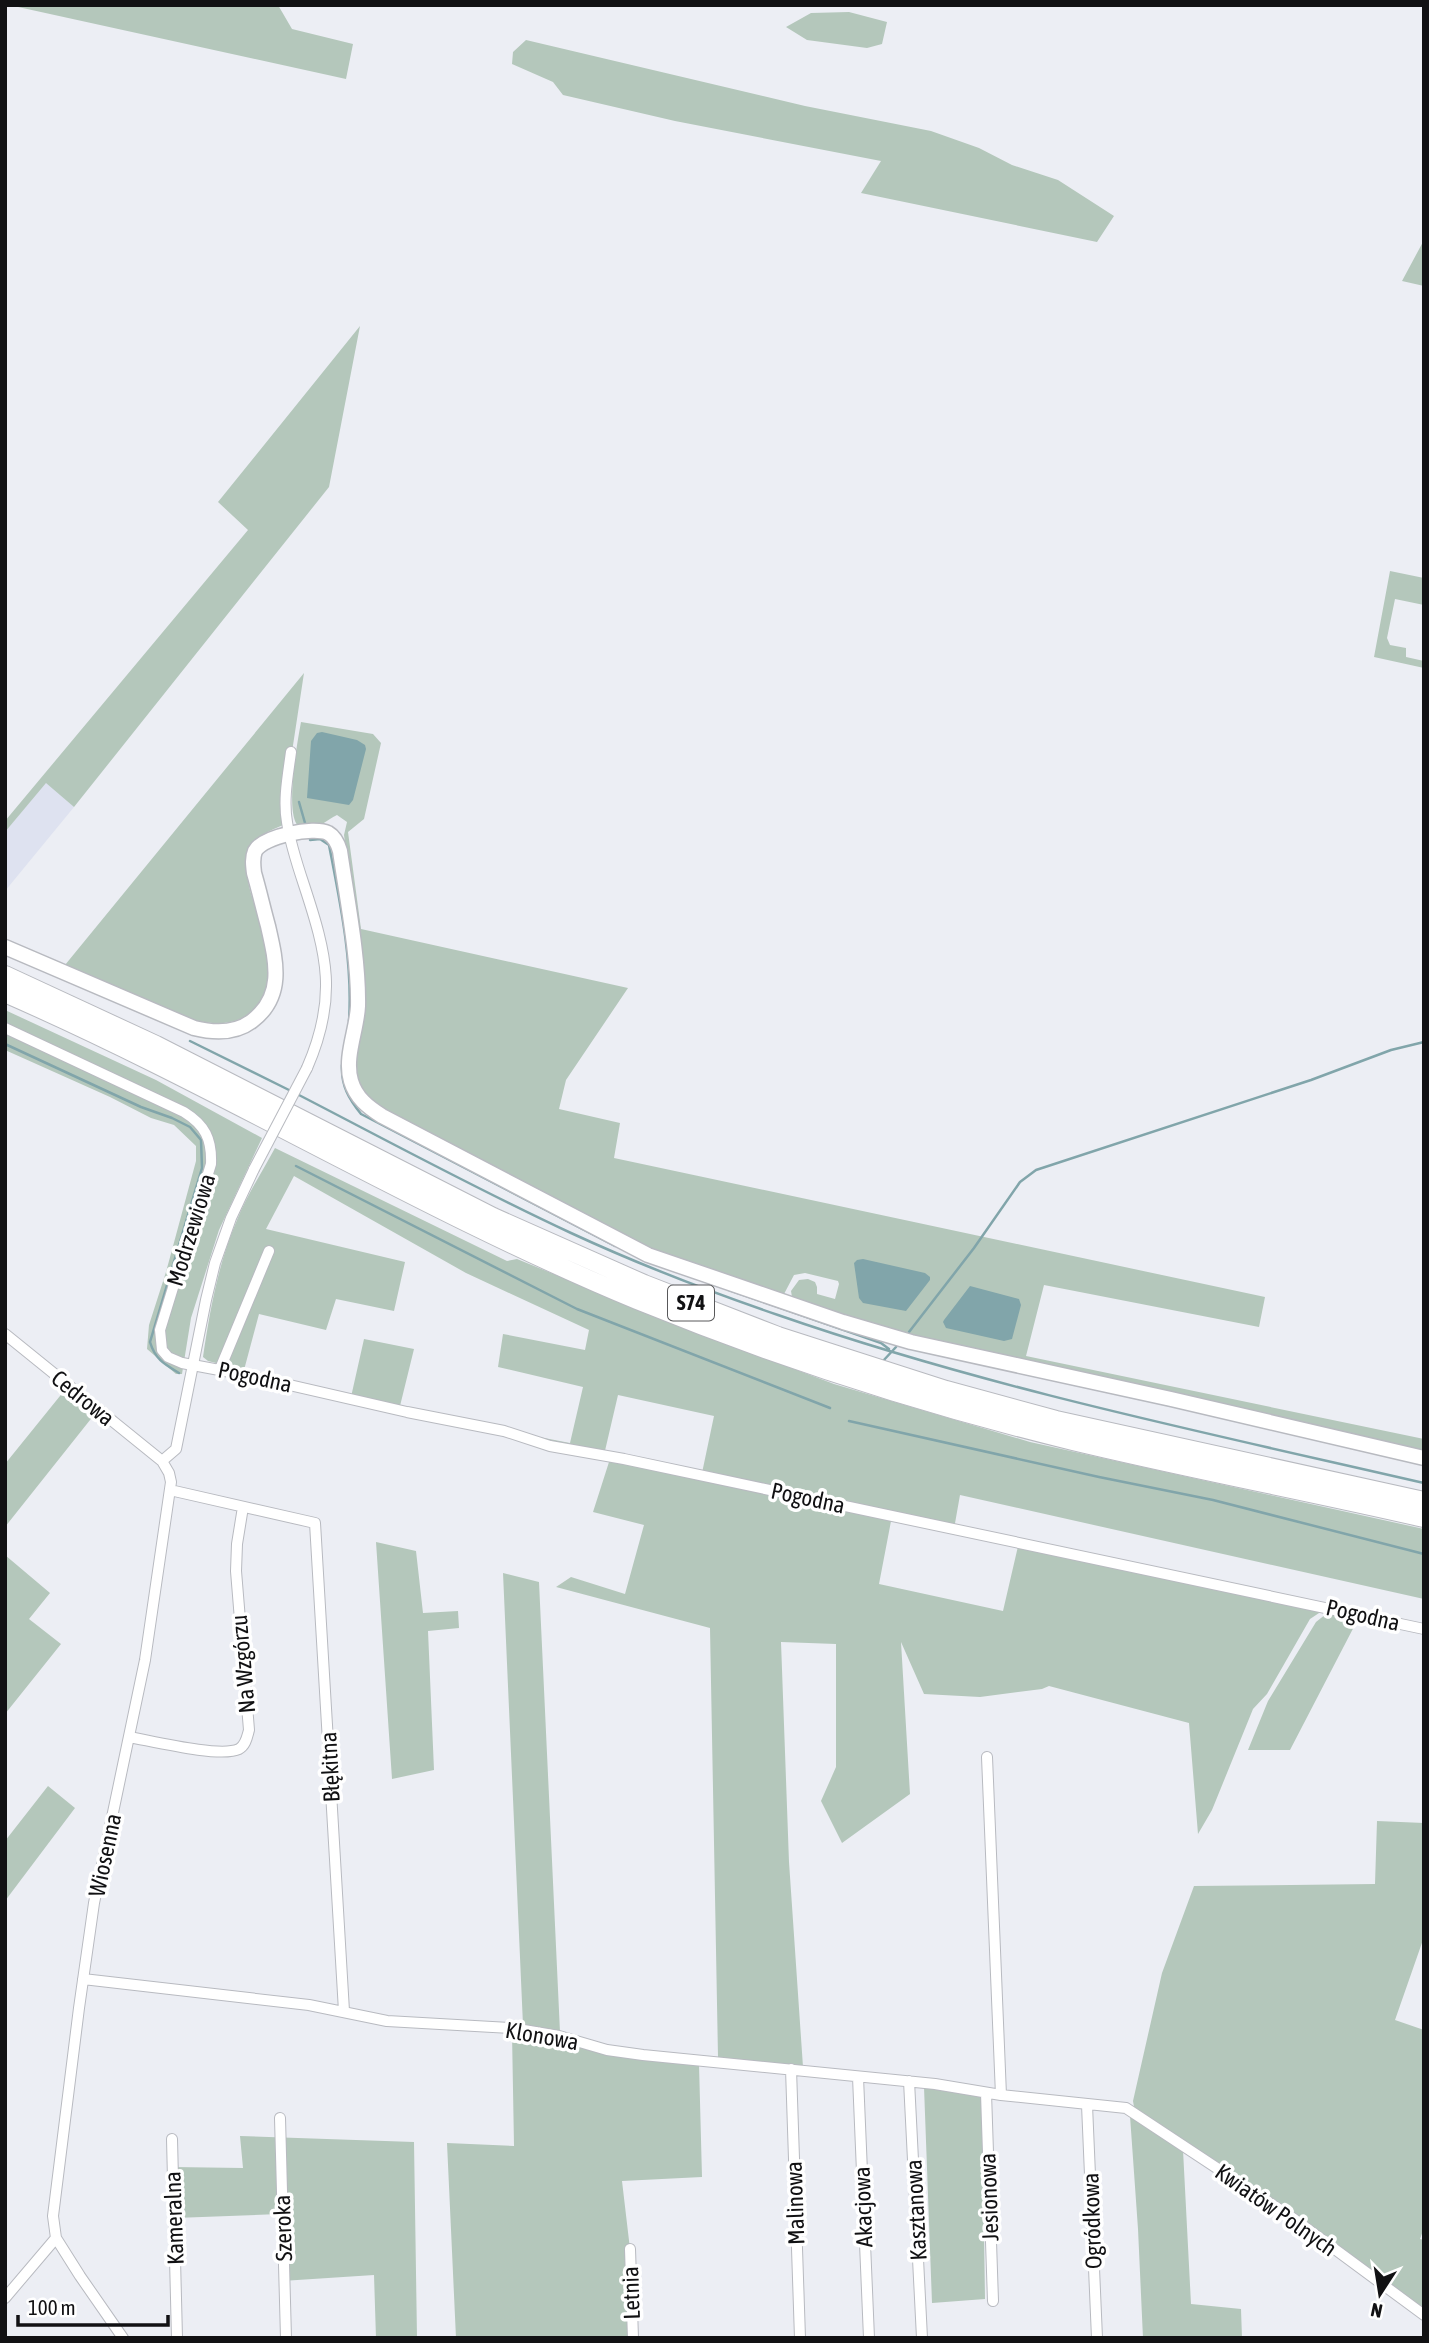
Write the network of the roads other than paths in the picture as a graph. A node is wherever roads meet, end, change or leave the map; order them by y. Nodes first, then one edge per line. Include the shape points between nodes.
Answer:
1 (291, 752) dead end
2 (289, 835) junction
3 (5, 947) edge
4 (5, 975) edge
5 (5, 993) edge
6 (5, 1028) edge
7 (269, 1251) dead end
8 (5, 1334) edge
9 (194, 1364) junction
10 (220, 1369) junction
11 (1424, 1458) edge
12 (162, 1461) junction
13 (170, 1490) junction
14 (1424, 1501) edge
15 (243, 1507) junction
16 (1424, 1518) edge
17 (1424, 1629) edge
18 (129, 1737) junction
19 (987, 1758) dead end
20 (83, 1979) junction
21 (344, 2011) junction
22 (791, 2069) junction
23 (858, 2077) junction
24 (909, 2081) junction
25 (986, 2093) junction
26 (1001, 2095) junction
27 (1087, 2105) junction
28 (1126, 2108) joint
29 (280, 2118) dead end
30 (172, 2140) dead end
31 (56, 2238) junction
32 (630, 2249) dead end
33 (5, 2298) edge
34 (993, 2301) dead end
35 (1424, 2315) edge
36 (123, 2338) edge
37 (177, 2338) edge
38 (286, 2338) edge
39 (633, 2338) edge
40 (800, 2338) edge
41 (869, 2338) edge
42 (922, 2338) edge
43 (1097, 2338) edge

1 - 2 street via 285,807
2 - 3 street via 264,842 255,851 254,873 275,956 276,982 261,1013 237,1029 211,1032 194,1028
2 - 9 street, bridge via 327,973 323,1026 307,1068 231,1218 215,1263
2 - 11 street via 318,831 330,835 338,845 357,983 350,1078 362,1101 382,1116 640,1251 843,1322 911,1342
4 - 14 highway, S74 via 156,1045 517,1228 778,1336 1056,1420
5 - 16 highway, S74 via 173,1072 486,1233 618,1292 760,1347 996,1422
6 - 9 street, Modrzewiowa via 184,1112 206,1131 211,1164 160,1330 162,1350 168,1357
7 - 10 street
8 - 12 street, Cedrowa
9 - 10 street, Pogodna
9 - 12 street via 176,1449
10 - 17 street, Pogodna via 504,1431 550,1446
12 - 13 street, Wiosenna via 169,1473
13 - 15 street
13 - 18 street, Wiosenna
15 - 18 street, Na Wzgórzu via 236,1571 249,1730 246,1741 240,1748 212,1751
15 - 21 street, Błękitna via 315,1523
18 - 20 street, Wiosenna
19 - 26 street
20 - 21 street, Klonowa
20 - 31 street, Wiosenna via 53,2216
21 - 22 street, Klonowa via 387,2021 512,2028 643,2055
22 - 23 street, Klonowa
22 - 40 street, Malinowa
23 - 24 street, Klonowa
23 - 41 street, Akacjowa
24 - 25 street, Klonowa
24 - 42 street, Kasztanowa
25 - 26 street, Klonowa
25 - 34 street, Jesionowa
26 - 27 street, Klonowa
27 - 28 street, Klonowa
27 - 43 street, Ogródkowa
28 - 35 street, Kwiatów Polnych via 1294,2219
29 - 38 street, Szeroka
30 - 37 street, Kameralna
31 - 33 street
31 - 36 street
32 - 39 street, Letnia

